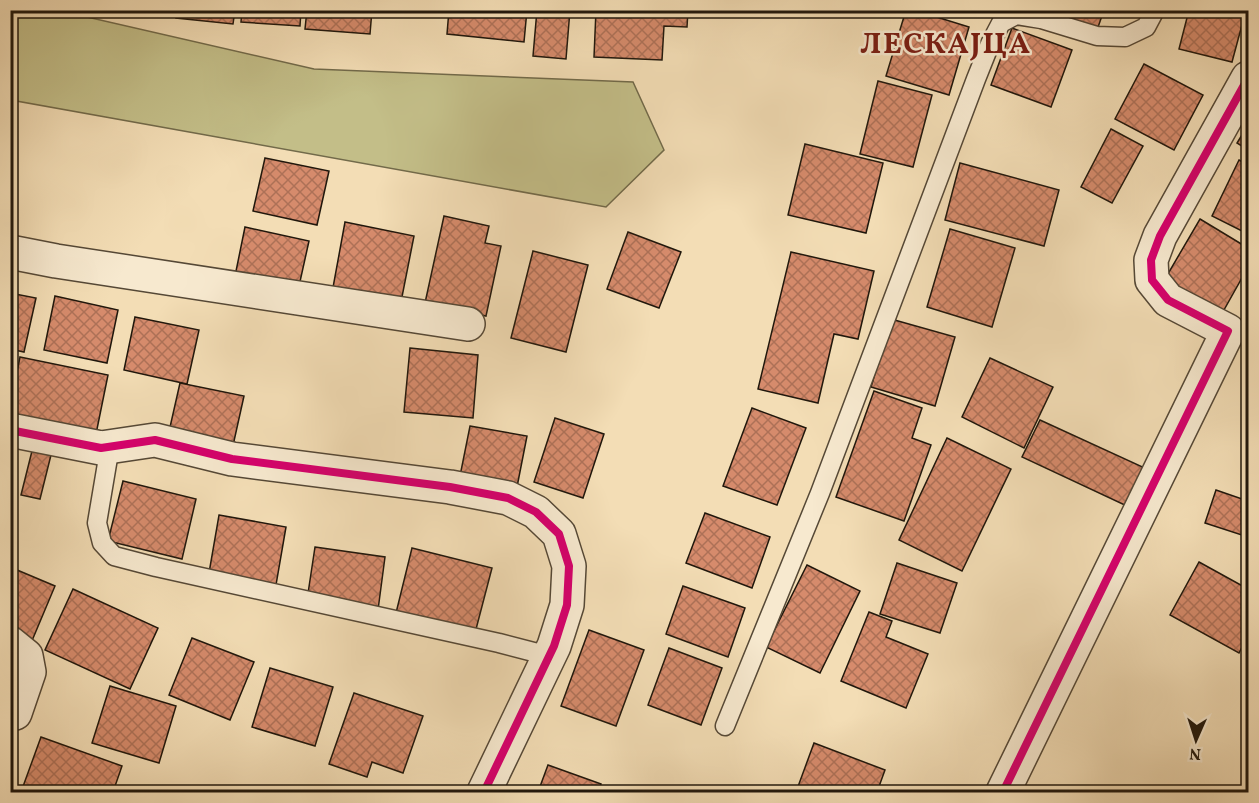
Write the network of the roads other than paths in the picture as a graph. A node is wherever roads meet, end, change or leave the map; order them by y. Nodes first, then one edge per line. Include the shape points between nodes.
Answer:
1 (1155, 10) edge
2 (1248, 78) edge
3 (10, 252) edge
4 (468, 324) dead end
5 (10, 430) edge
6 (110, 446) junction
7 (10, 643) edge
8 (549, 656) junction
9 (15, 713) dead end
10 (725, 726) dead end
11 (484, 792) edge
12 (1003, 792) edge

1 - 10 lane via 1146,27 1125,37 1097,36 1016,15 1001,23 820,493
2 - 12 street via 1151,260 1152,280 1168,300 1228,331
3 - 4 street
5 - 6 street via 101,448
6 - 8 lane via 97,523 102,543 114,556
6 - 8 street via 155,440 232,459 508,498 536,512 559,534 569,566 567,605
7 - 9 street via 26,656 29,672
8 - 11 street

